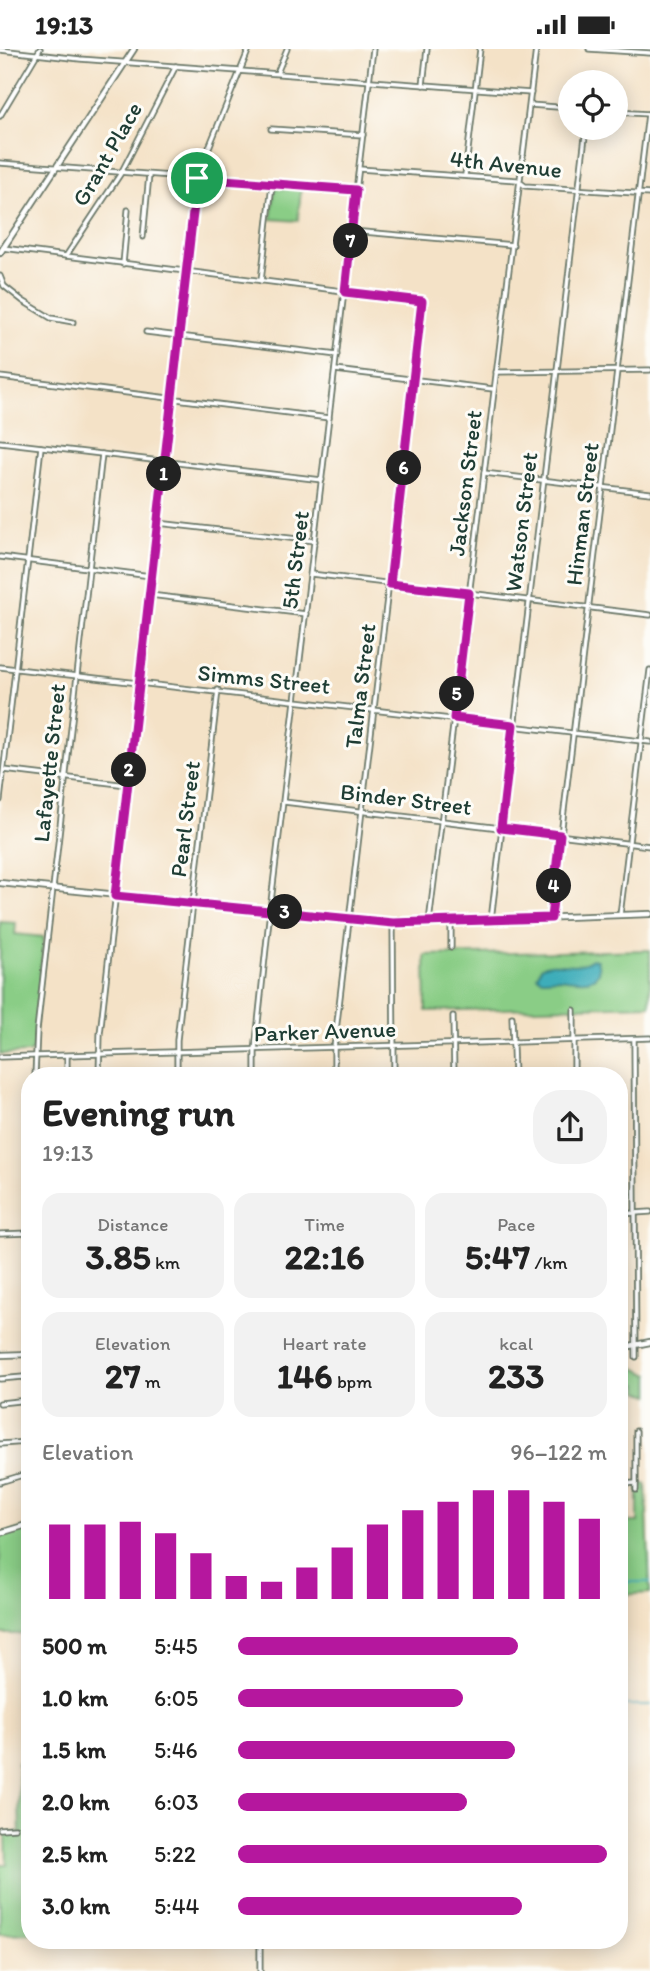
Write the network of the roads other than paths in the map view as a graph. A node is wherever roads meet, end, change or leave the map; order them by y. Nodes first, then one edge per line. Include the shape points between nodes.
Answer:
1 (40, 49) edge
2 (134, 49) edge
3 (249, 49) edge
4 (287, 49) edge
5 (373, 49) edge
6 (427, 49) edge
7 (480, 49) edge
8 (536, 49) edge
9 (589, 49) edge
10 (0, 50) edge
11 (650, 53) edge
12 (36, 55) junction
13 (125, 62) junction
14 (176, 66) junction
15 (240, 71) junction
16 (276, 74) junction
17 (369, 81) junction
18 (423, 85) junction
19 (475, 89) junction
20 (531, 93) junction
21 (530, 106) junction
22 (558, 107) edge
23 (628, 112) edge
24 (649, 114) edge
25 (0, 115) edge
26 (271, 129) dead end
27 (363, 135) junction
28 (584, 140) edge
29 (0, 163) edge
30 (55, 168) junction
31 (359, 169) junction
32 (121, 173) junction
33 (149, 175) junction
34 (464, 176) junction
35 (197, 178) junction
36 (520, 183) junction
37 (272, 184) junction
38 (356, 190) junction
39 (578, 190) junction
40 (638, 193) junction
41 (650, 194) edge
42 (128, 210) dead end
43 (352, 231) junction
44 (143, 237) dead end
45 (513, 245) junction
46 (2, 250) edge
47 (66, 256) junction
48 (123, 264) junction
49 (187, 271) junction
50 (0, 276) edge
51 (261, 281) junction
52 (345, 292) junction
53 (73, 322) dead end
54 (146, 332) dead end
55 (180, 336) junction
56 (337, 355) junction
57 (335, 370) junction
58 (650, 370) edge
59 (617, 371) junction
60 (496, 372) junction
61 (557, 372) junction
62 (0, 377) edge
63 (414, 379) junction
64 (494, 389) junction
65 (173, 398) junction
66 (330, 418) junction
67 (0, 442) edge
68 (41, 447) junction
69 (102, 454) junction
70 (165, 463) junction
71 (484, 473) junction
72 (322, 480) junction
73 (543, 480) junction
74 (602, 488) junction
75 (650, 493) edge
76 (158, 523) junction
77 (315, 541) junction
78 (0, 557) edge
79 (27, 560) junction
80 (90, 568) junction
81 (311, 574) junction
82 (152, 576) junction
83 (390, 584) junction
84 (469, 593) junction
85 (150, 595) junction
86 (529, 600) junction
87 (588, 607) junction
88 (306, 614) junction
89 (650, 615) edge
90 (0, 667) edge
91 (14, 668) junction
92 (650, 670) edge
93 (76, 675) junction
94 (139, 682) junction
95 (218, 691) junction
96 (296, 700) junction
97 (374, 709) junction
98 (454, 718) junction
99 (513, 725) junction
100 (572, 733) junction
101 (641, 741) junction
102 (650, 742) edge
103 (4, 771) junction
104 (64, 777) junction
105 (128, 785) junction
106 (0, 800) edge
107 (284, 801) junction
108 (362, 810) junction
109 (441, 820) junction
110 (501, 828) junction
111 (560, 835) junction
112 (628, 843) junction
113 (650, 846) edge
114 (0, 883) edge
115 (53, 889) junction
116 (115, 896) junction
117 (193, 903) junction
118 (270, 911) junction
119 (650, 914) edge
120 (620, 916) junction
121 (349, 918) junction
122 (551, 918) junction
123 (491, 920) junction
124 (452, 921) junction
125 (429, 922) junction
126 (393, 923) junction
127 (451, 947) dead end
128 (574, 1010) dead end
129 (453, 1016) dead end
130 (512, 1017) dead end
131 (650, 1038) edge
132 (634, 1039) junction
133 (574, 1041) junction
134 (513, 1043) junction
135 (453, 1045) junction
136 (394, 1047) junction
137 (334, 1048) junction
138 (255, 1051) junction
139 (177, 1053) junction
140 (100, 1055) junction
141 (67, 1056) junction
142 (35, 1057) junction
143 (0, 1058) edge
144 (35, 1067) edge
145 (67, 1067) edge
146 (99, 1067) edge
147 (177, 1067) edge
148 (255, 1067) edge
149 (334, 1067) edge
150 (394, 1067) edge
151 (454, 1067) edge
152 (514, 1067) edge
153 (574, 1067) edge
154 (650, 1212) edge
155 (628, 1213) edge
156 (635, 1213) junction
157 (21, 1233) edge
158 (0, 1234) edge
159 (650, 1342) edge
160 (636, 1344) junction
161 (628, 1346) edge
162 (21, 1354) edge
163 (0, 1355) edge
164 (636, 1357) dead end
165 (21, 1378) edge
166 (0, 1379) edge
167 (21, 1401) edge
168 (0, 1403) edge
169 (636, 1431) dead end
170 (21, 1443) edge
171 (0, 1444) edge
172 (21, 1475) edge
173 (0, 1482) edge
174 (636, 1483) junction
175 (628, 1484) edge
176 (636, 1490) dead end
177 (21, 1527) edge
178 (0, 1533) edge
179 (15, 1828) dead end
180 (0, 1829) edge
181 (260, 1949) edge
182 (260, 1971) edge

1 - 12 street
2 - 13 street
3 - 15 street
4 - 16 street
5 - 17 street, 5th Street
6 - 18 street
7 - 19 street
8 - 20 street, Jackson Street
9 - 11 street
10 - 12 street
12 - 13 street
12 - 25 street
13 - 14 street
13 - 30 street
14 - 15 street
14 - 32 street, Grant Place
15 - 16 street
15 - 35 street
16 - 17 street
17 - 18 street
17 - 27 street, 5th Street
18 - 19 street
19 - 20 street
19 - 34 street
20 - 21 street, Jackson Street
21 - 22 street
21 - 36 street, Jackson Street
23 - 24 street
24 - 40 street, Hinman Street
26 - 27 street
27 - 31 street, 5th Street
28 - 39 street, Watson Street
29 - 30 street
30 - 32 street
30 - 46 street
31 - 34 street, 4th Avenue
31 - 38 street, 5th Street
32 - 33 street
32 - 47 street, Grant Place
33 - 35 street
33 - 44 street
34 - 36 street, 4th Avenue
35 - 37 street
35 - 49 street
36 - 39 street, 4th Avenue
36 - 45 street, Jackson Street
37 - 38 street
37 - 51 street
38 - 43 street, 5th Street
39 - 40 street, 4th Avenue
39 - 61 street, Watson Street
40 - 41 street, 4th Avenue
40 - 59 street, Hinman Street
42 - 48 street
43 - 45 street
43 - 52 street, 5th Street
45 - 60 street, Jackson Street
46 - 47 street
47 - 48 street
48 - 49 street
49 - 51 street
49 - 55 street
50 - 53 street via 4,286 32,307 51,318
51 - 52 street
52 - 56 street, 5th Street
52 - 63 street, Talma Street via 422,301
54 - 55 street
55 - 56 street
55 - 65 street
56 - 57 street, 5th Street
57 - 63 street
57 - 66 street, 5th Street
58 - 59 street
59 - 61 street
59 - 74 street, Hinman Street
60 - 61 street
60 - 64 street, Jackson Street
61 - 73 street, Watson Street
62 - 65 street
63 - 64 street
63 - 83 street, Talma Street
64 - 71 street, Jackson Street
65 - 66 street
65 - 70 street
66 - 72 street, 5th Street
67 - 68 street
68 - 69 street
68 - 79 street
69 - 70 street
69 - 80 street, Lafayette Street
70 - 72 street
70 - 76 street
71 - 73 street
71 - 84 street, Jackson Street
72 - 77 street, 5th Street
73 - 74 street
73 - 86 street, Watson Street
74 - 75 street
74 - 87 street, Hinman Street
76 - 77 street
76 - 82 street
77 - 81 street, 5th Street
78 - 79 street
79 - 80 street
79 - 91 street
80 - 82 street
80 - 93 street, Lafayette Street
81 - 83 street
81 - 88 street, 5th Street
82 - 85 street
83 - 84 street
83 - 97 street, Talma Street
84 - 86 street
84 - 98 street, Jackson Street
85 - 88 street
85 - 94 street
86 - 87 street
86 - 99 street, Watson Street
87 - 89 street
87 - 100 street, Hinman Street
88 - 96 street, 5th Street
90 - 91 street, Simms Street
91 - 93 street, Simms Street
91 - 103 street
92 - 101 street
93 - 94 street, Simms Street
93 - 104 street, Lafayette Street
94 - 95 street, Simms Street
94 - 105 street
95 - 96 street, Simms Street
95 - 117 street, Pearl Street
96 - 97 street, Simms Street
96 - 107 street, 5th Street
97 - 98 street, Simms Street
97 - 108 street, Talma Street
98 - 99 street, Simms Street
98 - 109 street, Jackson Street
99 - 100 street, Simms Street
99 - 110 street, Watson Street
100 - 101 street, Simms Street
100 - 111 street, Hinman Street
101 - 102 street, Simms Street
101 - 112 street
103 - 104 street
103 - 106 street
104 - 105 street
104 - 115 street, Lafayette Street
105 - 116 street
107 - 108 street, Binder Street
107 - 118 street, 5th Street
108 - 109 street, Binder Street
108 - 121 street, Talma Street
109 - 110 street, Binder Street
109 - 125 street, Jackson Street
110 - 111 street, Binder Street
110 - 123 street, Watson Street
111 - 112 street, Binder Street
111 - 122 street, Hinman Street
112 - 113 street, Binder Street
112 - 120 street
114 - 115 street
115 - 116 street
115 - 142 street, Lafayette Street
116 - 117 street
116 - 140 street
117 - 118 street
117 - 139 street, Pearl Street
118 - 121 street
118 - 138 street, 5th Street
119 - 120 street
120 - 122 street
121 - 126 street
121 - 137 street, Talma Street
122 - 123 street
123 - 124 street
124 - 125 street
124 - 127 street
125 - 126 street
126 - 136 street
128 - 133 street
129 - 135 street
130 - 134 street
131 - 132 street, Parker Avenue
132 - 133 street, Parker Avenue
132 - 156 street
133 - 134 street, Parker Avenue
133 - 153 street
134 - 135 street, Parker Avenue
134 - 152 street
135 - 136 street, Parker Avenue
135 - 151 street
136 - 137 street, Parker Avenue
136 - 150 street
137 - 138 street, Parker Avenue
137 - 149 street, Talma Street
138 - 139 street, Parker Avenue
138 - 148 street, 5th Street
139 - 140 street, Parker Avenue
139 - 147 street, Pearl Street
140 - 141 street, Parker Avenue
140 - 146 street
141 - 142 street, Parker Avenue
141 - 145 street
142 - 143 street, Parker Avenue
142 - 144 street, Lafayette Street
154 - 156 street
155 - 156 street
156 - 160 street
157 - 158 street
159 - 160 street
160 - 161 street
160 - 164 street
162 - 163 street
165 - 166 street
167 - 168 street
169 - 174 street
170 - 171 street
172 - 173 street
174 - 175 street
174 - 176 street
177 - 178 street
179 - 180 street
181 - 182 street

